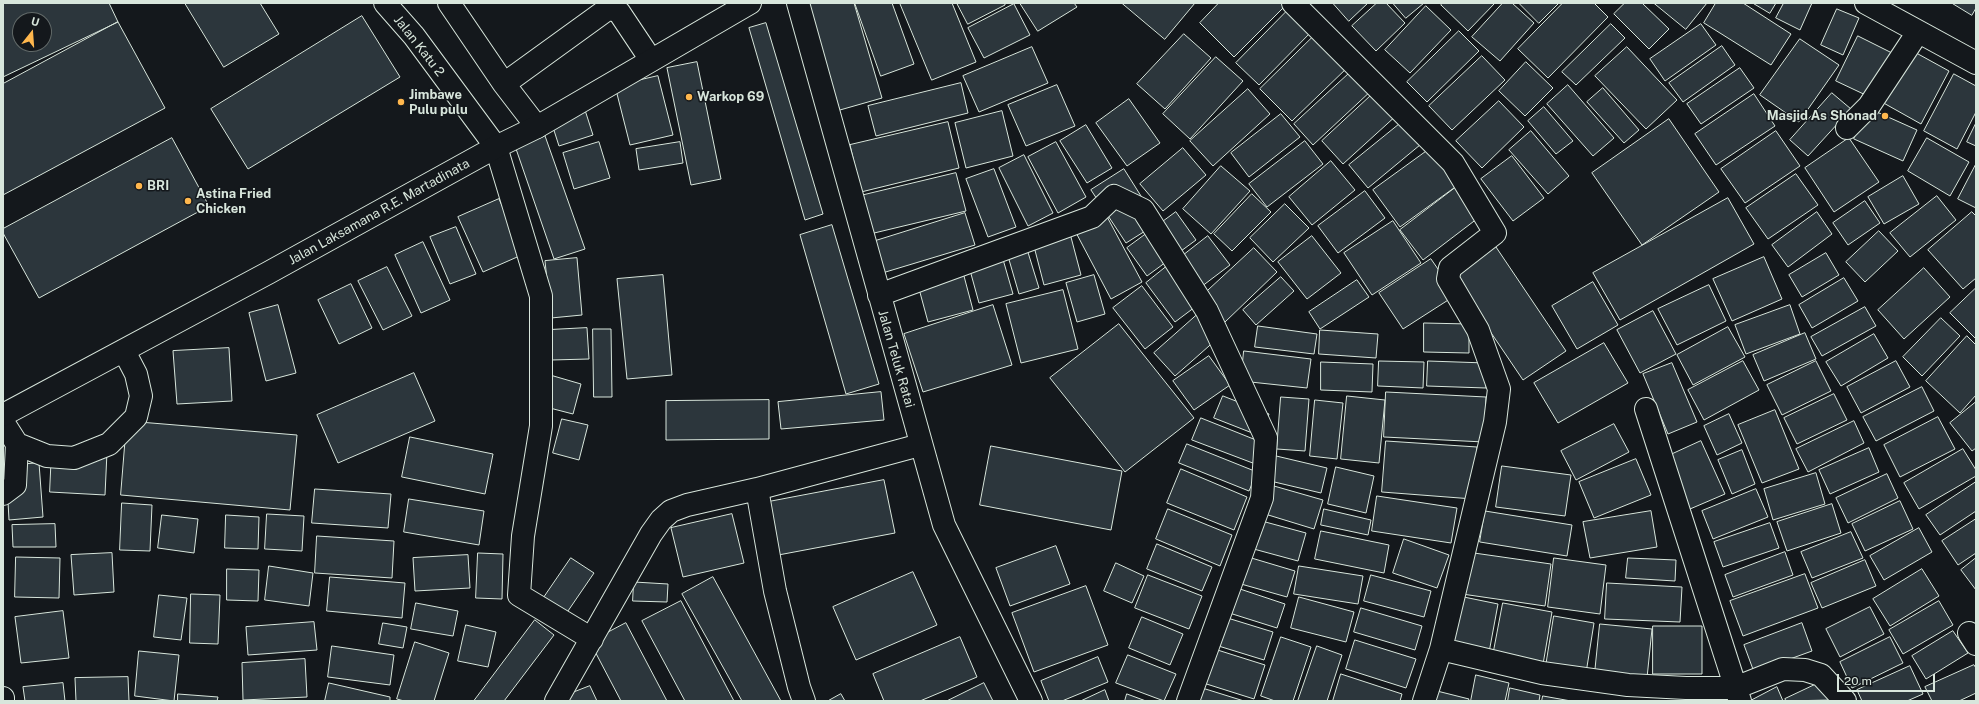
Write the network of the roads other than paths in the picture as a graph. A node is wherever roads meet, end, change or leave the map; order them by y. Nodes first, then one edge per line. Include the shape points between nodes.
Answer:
1 (385, 3) edge
2 (449, 3) edge
3 (750, 3) edge
4 (798, 3) edge
5 (1293, 3) edge
6 (1866, 3) edge
7 (1918, 32) junction
8 (651, 60) junction
9 (1976, 63) edge
10 (504, 84) junction
11 (537, 127) junction
12 (1847, 128) dead end
13 (496, 147) junction
14 (879, 295) junction
15 (124, 351) junction
16 (1646, 409) dead end
17 (3, 415) edge
18 (3, 422) edge
19 (17, 444) junction
20 (920, 444) junction
21 (757, 490) junction
22 (3, 494) edge
23 (592, 639) junction
24 (1440, 649) junction
25 (1738, 694) edge
26 (3, 698) edge
27 (3, 701) edge
28 (556, 701) edge
29 (804, 701) edge
30 (1031, 701) edge
31 (1188, 701) edge
32 (1424, 701) edge
33 (1845, 701) edge

1 - 13 street, Jalan Katu 2 via 414,36
2 - 10 street
3 - 8 street, Jalan Laksamana R.E. Martadinata
4 - 14 street, Jalan Teluk Ratai
5 - 24 street via 1453,164 1495,233 1450,268 1448,279 1478,330 1499,389 1495,422
6 - 7 street
7 - 9 street
7 - 12 street via 1868,106
8 - 10 street via 619,12 609,8
8 - 11 street, Jalan Laksamana R.E. Martadinata
10 - 11 street
11 - 13 street, Jalan Laksamana R.E. Martadinata
13 - 15 street, Jalan Laksamana R.E. Martadinata
13 - 23 street, Jalan Katu 2 via 542,296 541,426 523,536 518,595
14 - 20 street, Jalan Teluk Ratai
14 - 31 street via 1092,217 1114,196 1143,210 1207,311 1266,438 1262,498
15 - 17 street, Jalan Laksamana R.E. Martadinata
15 - 19 street via 136,374 141,396 136,416 110,444 74,458 47,456
16 - 25 street
18 - 19 street
19 - 22 street via 15,485
20 - 21 street
20 - 30 street, Jalan Teluk Ratai via 944,525
21 - 23 street via 687,505 671,511 661,520
21 - 29 street via 775,591
23 - 28 street
24 - 25 street via 1542,673 1628,685
24 - 32 street
25 - 33 street via 1783,669 1805,670 1821,675
26 - 27 street

